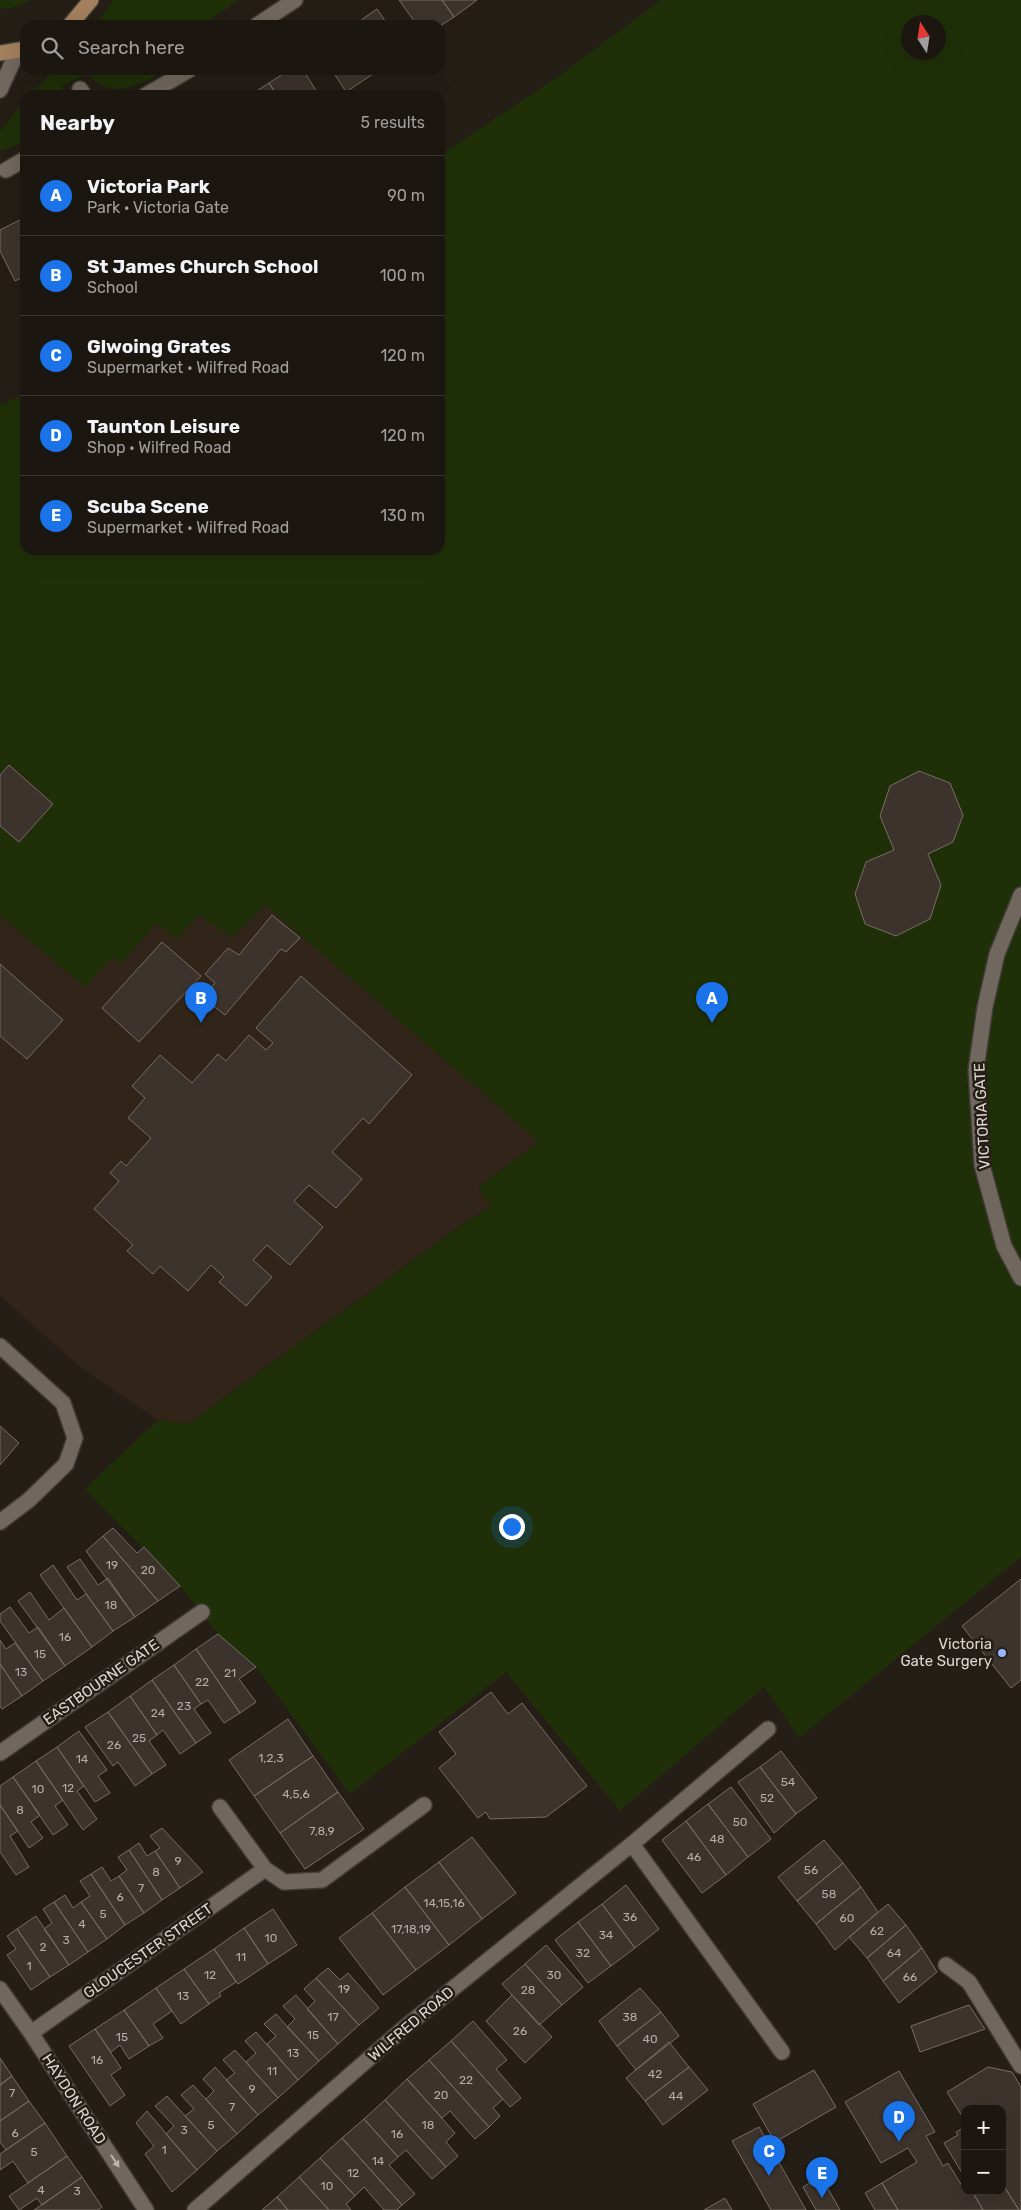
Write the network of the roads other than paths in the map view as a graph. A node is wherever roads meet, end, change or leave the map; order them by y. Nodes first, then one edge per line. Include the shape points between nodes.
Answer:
1 (90, 0) edge
2 (295, 0) edge
3 (74, 20) edge
4 (265, 20) edge
5 (20, 51) edge
6 (0, 53) edge
7 (20, 53) edge
8 (180, 75) edge
9 (0, 90) edge
10 (155, 90) edge
11 (20, 163) edge
12 (6, 170) dead end
13 (1021, 895) edge
14 (1021, 1278) edge
15 (0, 1346) edge
16 (0, 1522) edge
17 (202, 1612) dead end
18 (768, 1729) dead end
19 (0, 1753) edge
20 (424, 1805) dead end
21 (220, 1807) dead end
22 (632, 1844) junction
23 (265, 1869) junction
24 (946, 1965) dead end
25 (0, 1989) edge
26 (31, 2033) junction
27 (782, 2052) dead end
28 (1021, 2066) edge
29 (146, 2210) edge
30 (196, 2210) edge

1 - 3 main road
2 - 4 street
5 - 6 main road
7 - 9 street
8 - 10 street
11 - 12 street
13 - 14 street, VICTORIA GATE via 997,954 976,1070 982,1165 1004,1246
15 - 16 street via 63,1403 75,1438 66,1464 29,1500
17 - 19 street, EASTBOURNE GATE
18 - 22 street, WILFRED ROAD
20 - 23 street via 322,1880 284,1882
21 - 23 street
22 - 27 street
22 - 30 street, WILFRED ROAD via 404,2028
23 - 26 street, GLOUCESTER STREET
24 - 28 street via 969,1982
25 - 26 street, HAYDON ROAD
26 -> 29 street, HAYDON ROAD

